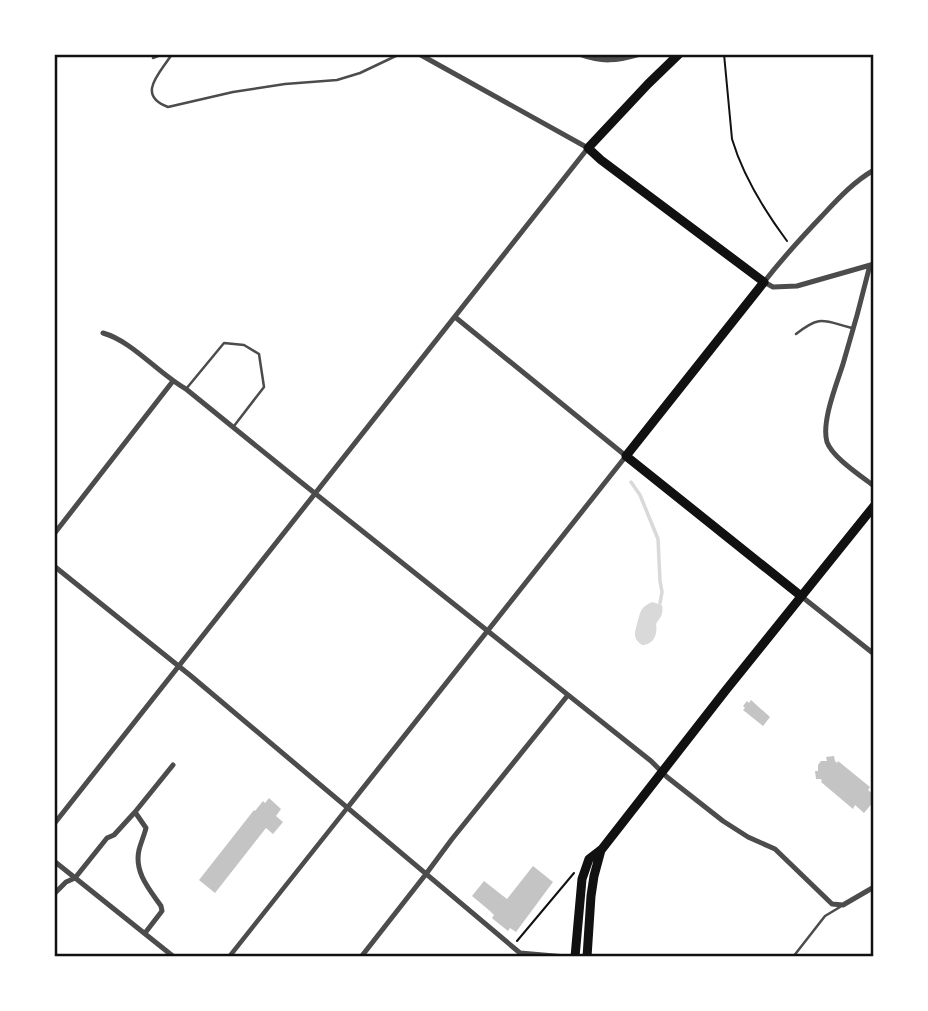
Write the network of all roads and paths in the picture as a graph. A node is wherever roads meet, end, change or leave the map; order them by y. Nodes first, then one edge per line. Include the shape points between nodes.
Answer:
1 (163, 54) edge
2 (172, 54) edge
3 (400, 54) edge
4 (419, 54) edge
5 (582, 54) edge
6 (637, 54) edge
7 (679, 54) edge
8 (724, 54) edge
9 (153, 58) dead end
10 (588, 148) junction
11 (874, 170) edge
12 (788, 242) dead end
13 (872, 264) edge
14 (764, 282) junction
15 (454, 317) junction
16 (852, 328) junction
17 (103, 333) dead end
18 (796, 334) dead end
19 (173, 382) junction
20 (187, 389) junction
21 (233, 427) junction
22 (626, 456) junction
23 (874, 486) edge
24 (315, 494) junction
25 (874, 506) edge
26 (54, 534) edge
27 (54, 566) edge
28 (801, 596) junction
29 (487, 631) junction
30 (874, 654) edge
31 (179, 666) junction
32 (568, 695) junction
33 (173, 765) dead end
34 (662, 770) junction
35 (348, 807) junction
36 (135, 812) junction
37 (54, 824) edge
38 (602, 849) junction
39 (54, 862) edge
40 (573, 873) dead end
41 (426, 874) junction
42 (75, 878) junction
43 (874, 887) edge
44 (54, 894) edge
45 (843, 905) junction
46 (145, 933) junction
47 (517, 940) dead end
48 (589, 944) junction
49 (518, 955) edge
50 (174, 957) edge
51 (229, 957) edge
52 (361, 957) edge
53 (566, 957) edge
54 (575, 957) edge
55 (587, 957) edge
56 (793, 957) edge

1 - 9 lane
2 - 3 lane via 152,84 154,98 167,107 233,92 337,80
4 - 10 street
5 - 6 street via 603,60
7 - 10 main road
8 - 12 path via 735,150 754,191
10 - 14 main road
10 - 15 street
11 - 14 street via 850,187
13 - 14 street via 797,286 773,287
13 - 16 street
14 - 22 main road
15 - 22 street
15 - 24 street
16 - 18 lane via 819,320
16 - 23 street via 825,429 827,444
17 - 19 street via 113,335
19 - 20 street
19 - 26 street
20 - 21 street
20 - 21 lane via 224,343 244,345 259,354 264,387
21 - 24 street
22 - 28 main road
22 - 29 street
24 - 29 street
24 - 31 street
25 - 28 main road
27 - 31 street
28 - 30 street
28 - 34 main road
29 - 32 street
29 - 35 street
31 - 35 street
31 - 37 street
32 - 34 street
32 - 41 street
33 - 36 street
34 - 38 main road
34 - 45 street via 723,821 775,849 832,904
35 - 41 street
35 - 51 street
36 - 42 street
36 - 46 street via 146,828 139,867 162,911
38 - 48 main road via 591,895
38 - 54 main road via 589,859 583,879
39 - 42 street
40 - 47 path
41 - 49 street
41 - 52 street
42 - 44 street
42 - 46 street
43 - 45 street
45 - 56 lane via 825,916
46 - 50 street
48 - 54 main road
48 - 55 main road
49 - 53 street

